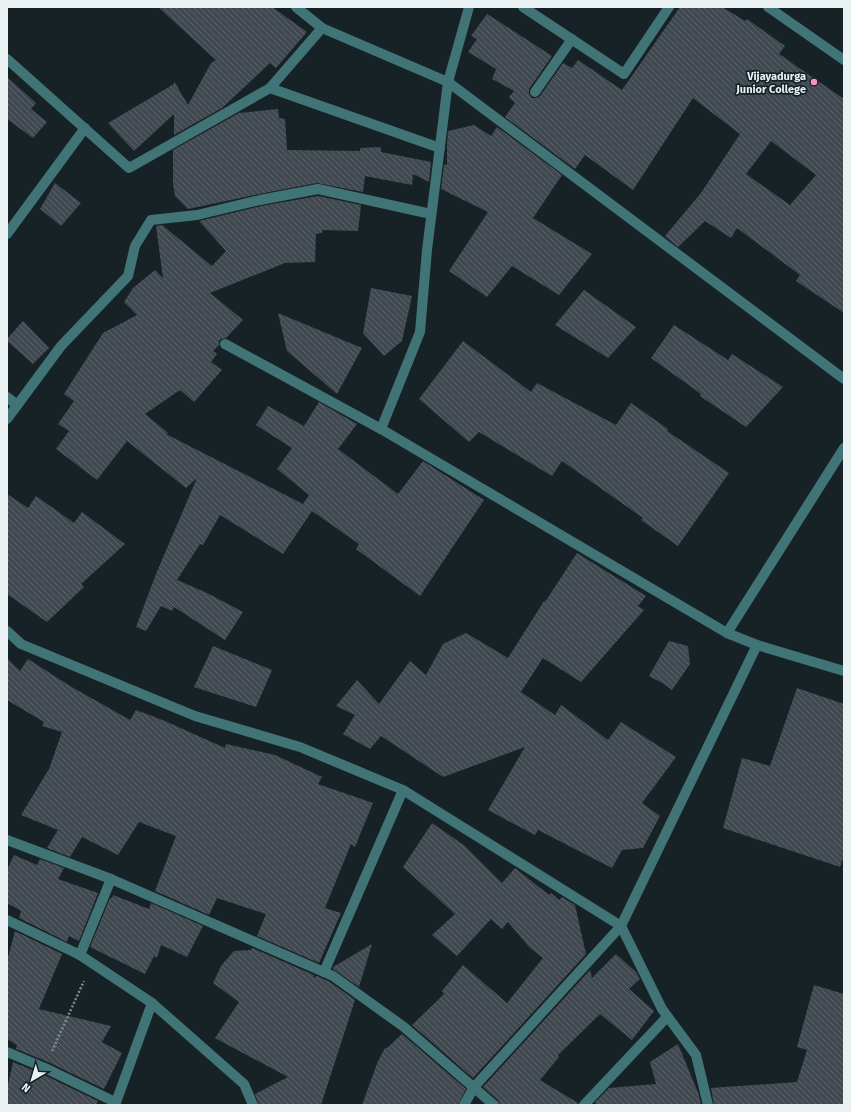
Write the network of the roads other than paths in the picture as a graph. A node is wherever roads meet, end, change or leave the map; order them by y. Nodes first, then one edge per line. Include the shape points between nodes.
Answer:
1 (468, 7) edge
2 (523, 7) edge
3 (669, 7) edge
4 (768, 7) edge
5 (300, 9) edge
6 (322, 28) junction
7 (572, 39) junction
8 (7, 59) edge
9 (844, 60) edge
10 (448, 82) junction
11 (270, 88) junction
12 (535, 92) dead end
13 (85, 128) junction
14 (440, 148) junction
15 (431, 214) junction
16 (7, 234) edge
17 (225, 344) dead end
18 (844, 379) edge
19 (7, 397) edge
20 (17, 406) junction
21 (7, 419) edge
22 (381, 429) junction
23 (844, 448) edge
24 (7, 630) edge
25 (726, 633) junction
26 (757, 645) junction
27 (844, 671) edge
28 (403, 790) junction
29 (7, 840) edge
30 (111, 879) junction
31 (8, 922) edge
32 (621, 926) junction
33 (80, 955) junction
34 (324, 972) junction
35 (152, 1003) junction
36 (667, 1017) junction
37 (7, 1052) edge
38 (474, 1087) junction
39 (115, 1103) edge
40 (253, 1105) edge
41 (464, 1105) edge
42 (494, 1105) edge
43 (584, 1105) edge
44 (708, 1105) edge

1 - 10 street
2 - 7 street
3 - 7 street via 624,74
4 - 9 street
5 - 6 street
6 - 10 street
6 - 11 street
7 - 12 street
8 - 13 street
10 - 14 street
10 - 18 street
11 - 13 street via 129,168
11 - 14 street
13 - 16 street
14 - 15 street
15 - 20 street via 318,190 197,215 151,220 134,246 128,276 60,346
15 - 22 street via 420,332
17 - 22 street
19 - 20 street
20 - 21 street
22 - 25 street
23 - 25 street
24 - 28 street via 21,644 195,716 300,747
25 - 26 street
26 - 27 street
26 - 32 street
28 - 32 street
28 - 34 street
29 - 30 street
30 - 33 street
30 - 34 street
31 - 33 street
32 - 36 street
32 - 38 street
33 - 35 street
34 - 38 street via 404,1026
35 - 39 street
35 - 40 street via 244,1084
36 - 43 street
36 - 44 street via 696,1055
37 - 39 street
38 - 41 street
38 - 42 street

